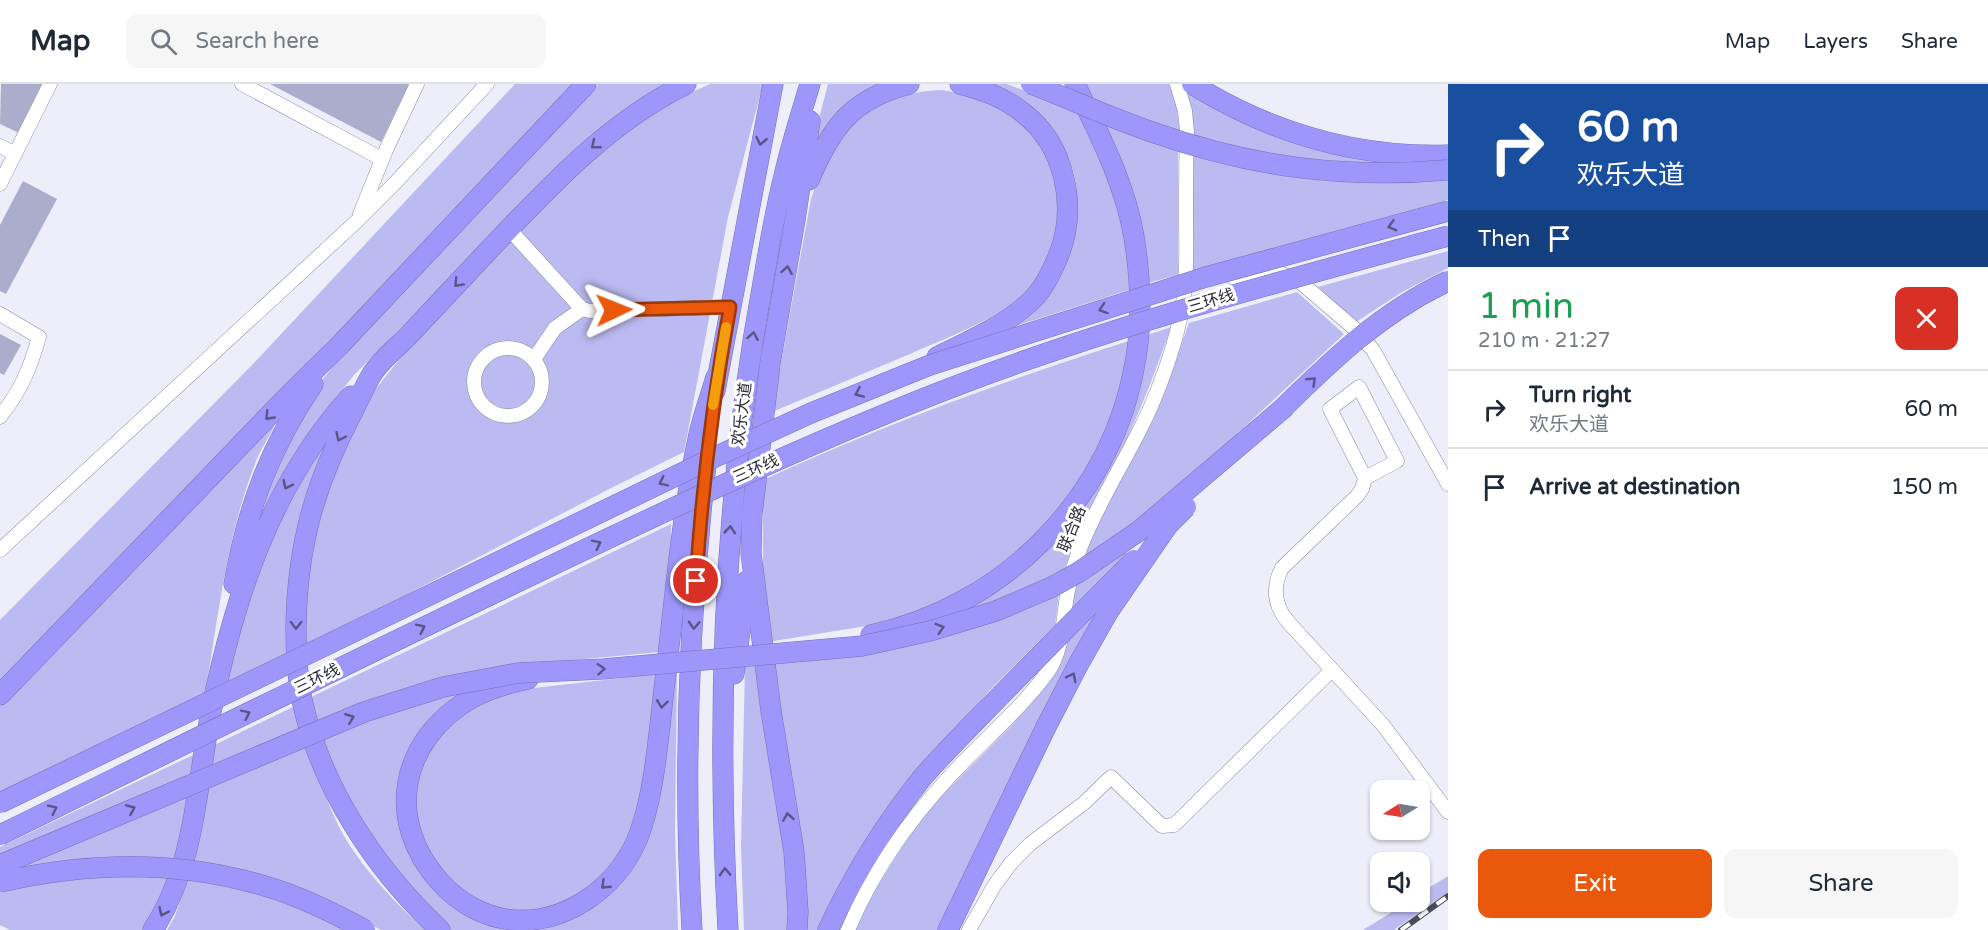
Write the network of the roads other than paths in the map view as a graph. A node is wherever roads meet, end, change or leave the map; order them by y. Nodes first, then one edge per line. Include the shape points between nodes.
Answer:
1 (50, 84) edge
2 (242, 84) edge
3 (417, 84) edge
4 (487, 84) edge
5 (586, 84) edge
6 (686, 84) edge
7 (773, 84) edge
8 (811, 84) edge
9 (909, 84) edge
10 (1031, 84) edge
11 (1075, 84) edge
12 (1177, 84) edge
13 (1192, 84) edge
14 (968, 86) edge
15 (0, 146) edge
16 (15, 154) junction
17 (1448, 155) edge
18 (382, 159) junction
19 (1448, 170) edge
20 (0, 183) edge
21 (1448, 211) edge
22 (795, 220) junction
23 (357, 221) junction
24 (509, 229) junction
25 (1448, 236) edge
26 (1448, 281) edge
27 (1185, 288) junction
28 (730, 307) junction
29 (582, 309) junction
30 (0, 314) edge
31 (340, 345) junction
32 (534, 359) junction
33 (373, 372) junction
34 (716, 377) junction
35 (887, 382) junction
36 (1286, 406) junction
37 (0, 417) edge
38 (1365, 478) junction
39 (1448, 484) edge
40 (1168, 525) junction
41 (0, 550) edge
42 (751, 553) junction
43 (777, 653) junction
44 (224, 655) junction
45 (1332, 670) junction
46 (562, 671) junction
47 (0, 695) edge
48 (722, 704) junction
49 (0, 803) edge
50 (1448, 812) edge
51 (0, 835) edge
52 (0, 865) edge
53 (0, 882) edge
54 (153, 930) edge
55 (365, 930) edge
56 (440, 930) edge
57 (692, 930) edge
58 (728, 930) edge
59 (797, 930) edge
60 (828, 930) edge
61 (848, 930) edge
62 (948, 930) edge
63 (969, 930) edge

1 - 16 street
2 - 18 street
3 - 18 street
4 - 23 street
5 - 31 highway
6 -> 24 highway via 641,109 588,150
7 -> 28 highway, 欢乐大道
8 - 22 highway via 809,129
48 -> 8 highway, 欢乐大道 via 734,484 751,345 784,176
9 - 22 highway via 862,104 840,123 820,154
10 - 19 highway, bridge via 1153,133 1256,162 1361,174
11 - 43 highway, bridge via 1113,168 1130,220 1136,255 1139,324 1134,371 1103,460 1061,521 1026,557 973,596 892,630
12 - 27 street, 联合路 via 1187,132
13 - 17 highway via 1253,118 1301,136 1395,154
14 - 35 highway, bridge via 999,97 1025,113 1037,126 1062,168 1067,227 1042,288 1032,300 1014,315
15 - 16 street
16 - 20 street
18 - 23 street
21 -> 35 highway, 三环线, bridge via 1145,295
42 -> 22 highway via 770,364
23 - 41 street
24 - 29 street
24 -> 33 highway
51 -> 25 highway, 三环线, bridge via 365,655 822,439 949,388 1106,333
36 -> 26 highway, bridge via 1377,322
27 - 39 street via 1265,273 1299,281 1366,341
27 - 61 street, 联合路 via 1160,384 1078,553 1052,666 1022,704 920,809 877,872
28 - 29 street
28 - 34 highway, 欢乐大道
29 - 32 street via 555,328
30 - 37 street via 39,337 31,368
31 - 44 highway via 281,434 261,480 240,549
31 -> 47 highway
32 - 32 street via 509,348 488,355 475,373 475,389 481,402 492,412 507,416 529,409 538,398 542,383
33 -> 44 highway via 315,441 293,474 250,565
33 -> 56 highway via 324,471 307,527 298,588 297,670 315,742 353,825 406,896
34 -> 46 highway, bridge via 698,436 681,536 660,721 646,809 635,844 612,878 578,905 525,921 500,918 465,904 444,887 420,856 409,829 405,801 408,773 429,735 473,697
34 -> 57 highway, 欢乐大道 via 701,516 691,682
35 -> 49 highway, 三环线, bridge via 714,457
36 - 40 highway, bridge
43 -> 36 highway, bridge via 906,638 996,611 1052,587 1139,531
38 - 38 street via 1397,461 1359,387 1330,409
38 - 45 street via 1357,496 1288,560 1276,583 1281,612
40 - 60 highway, bridge via 943,754 903,803 864,861
62 -> 40 highway, bridge via 1078,664 1108,612
42 - 48 highway via 733,679
59 -> 42 highway via 796,874
46 -> 43 highway, bridge
44 -> 54 highway via 189,846
45 - 50 street via 1383,725
45 - 63 street via 1174,825 1162,826 1111,777 1011,863
52 -> 46 highway, bridge via 399,699 478,679
58 -> 48 highway, 欢乐大道
53 - 55 highway, bridge via 84,868 139,867 203,873 279,891

